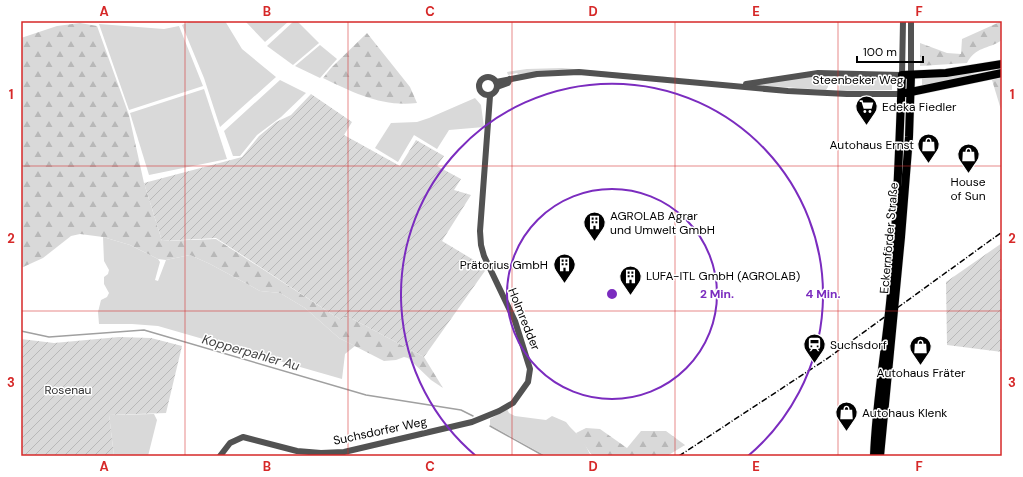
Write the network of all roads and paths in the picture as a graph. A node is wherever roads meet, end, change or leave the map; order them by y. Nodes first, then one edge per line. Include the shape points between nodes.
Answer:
1 (903, 21) edge
2 (911, 21) edge
3 (1002, 64) edge
4 (1002, 73) edge
5 (911, 75) junction
6 (902, 76) junction
7 (497, 85) junction
8 (737, 85) junction
9 (911, 92) junction
10 (902, 94) junction
11 (487, 95) junction
12 (481, 418) joint
13 (220, 456) edge
14 (874, 456) edge
15 (880, 456) edge

1 - 6 street, Eckernförder Straße
2 - 5 street, Eckernförder Straße
3 - 5 main road, Steenbeker Weg via 946,73
4 - 9 main road, Steenbeker Weg
5 - 6 main road, Steenbeker Weg
5 - 9 main road, Eckernförder Straße
6 - 8 street, Steenbeker Weg via 818,73
6 - 10 main road, Eckernförder Straße
7 - 8 street, Steenbeker Weg via 536,74 579,72 699,84
7 - 11 street, Steenbeker Weg via 495,93
7 - 11 street, Steenbeker Weg via 489,77 482,79 478,88
8 - 10 street, Steenbeker Weg via 837,94
9 - 10 main road, Steenbeker Weg
9 - 15 main road, Eckernförder Straße via 900,256
10 - 14 main road, Eckernförder Straße via 890,294
11 - 12 street, Holmredder via 481,245 515,321 530,369 528,382 516,400 503,409
12 - 13 street, Suchsdorfer Weg via 372,446 332,453 297,451 243,437 230,443

